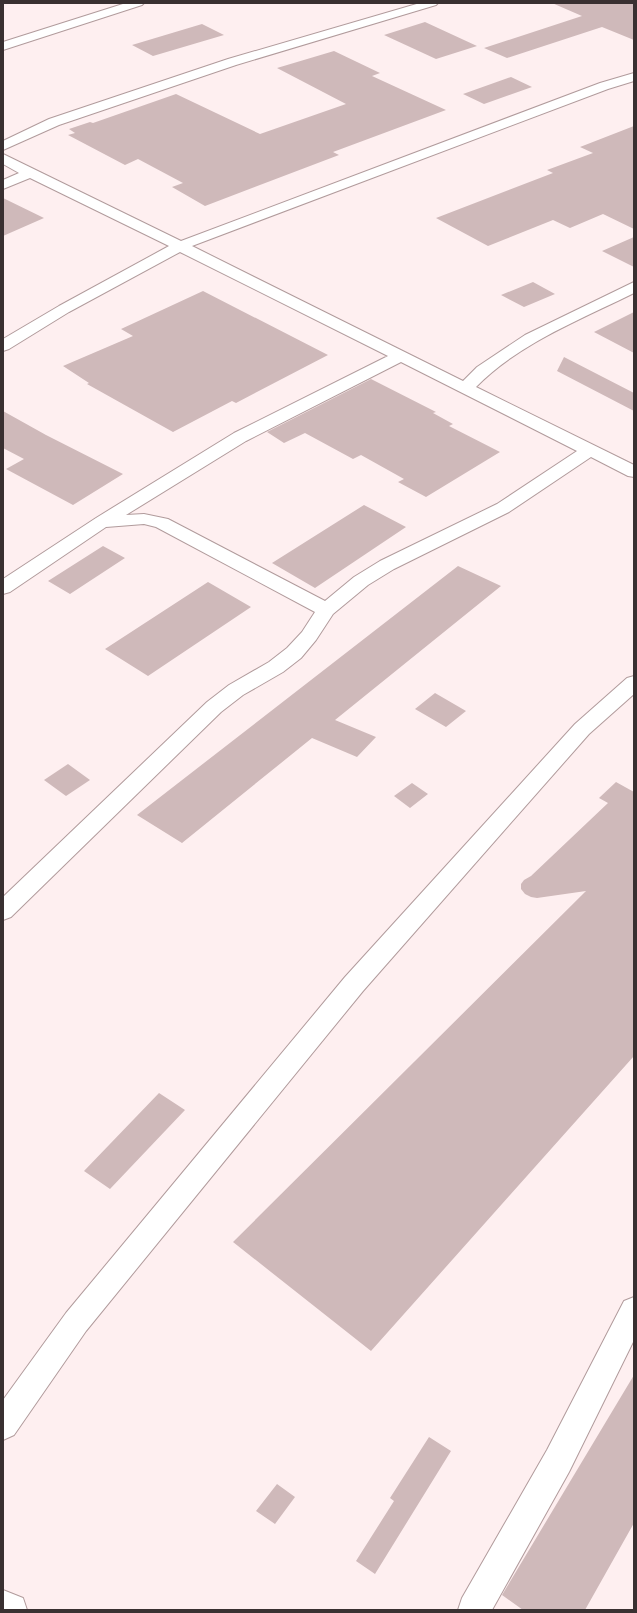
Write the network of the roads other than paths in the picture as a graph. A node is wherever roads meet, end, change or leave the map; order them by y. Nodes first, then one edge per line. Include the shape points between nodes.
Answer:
1 (138, 3) edge
2 (432, 3) edge
3 (3, 46) edge
4 (634, 77) edge
5 (3, 146) edge
6 (3, 158) edge
7 (30, 173) junction
8 (3, 185) edge
9 (180, 246) junction
10 (634, 287) edge
11 (3, 346) edge
12 (400, 356) junction
13 (465, 388) junction
14 (590, 450) junction
15 (634, 472) edge
16 (102, 522) junction
17 (3, 588) edge
18 (326, 610) junction
19 (634, 683) edge
20 (3, 911) edge
21 (634, 1310) edge
22 (3, 1425) edge
23 (3, 1606) edge
24 (11, 1610) edge
25 (474, 1610) edge

1 - 3 street
2 - 5 street via 232,62 54,122
4 - 9 street via 604,86
6 - 7 street
7 - 8 street
7 - 9 street
9 - 11 street via 64,309
9 - 12 street
10 - 13 street via 531,338 482,370
12 - 13 street
12 - 16 street via 240,437
13 - 14 street
14 - 15 street
14 - 18 street via 503,508 387,565 361,581
16 - 17 street
16 - 18 street via 144,519 162,524
18 - 20 street via 294,653 214,707
19 - 22 street via 582,729 354,984 76,1322
21 - 25 street via 558,1461
23 - 24 street

